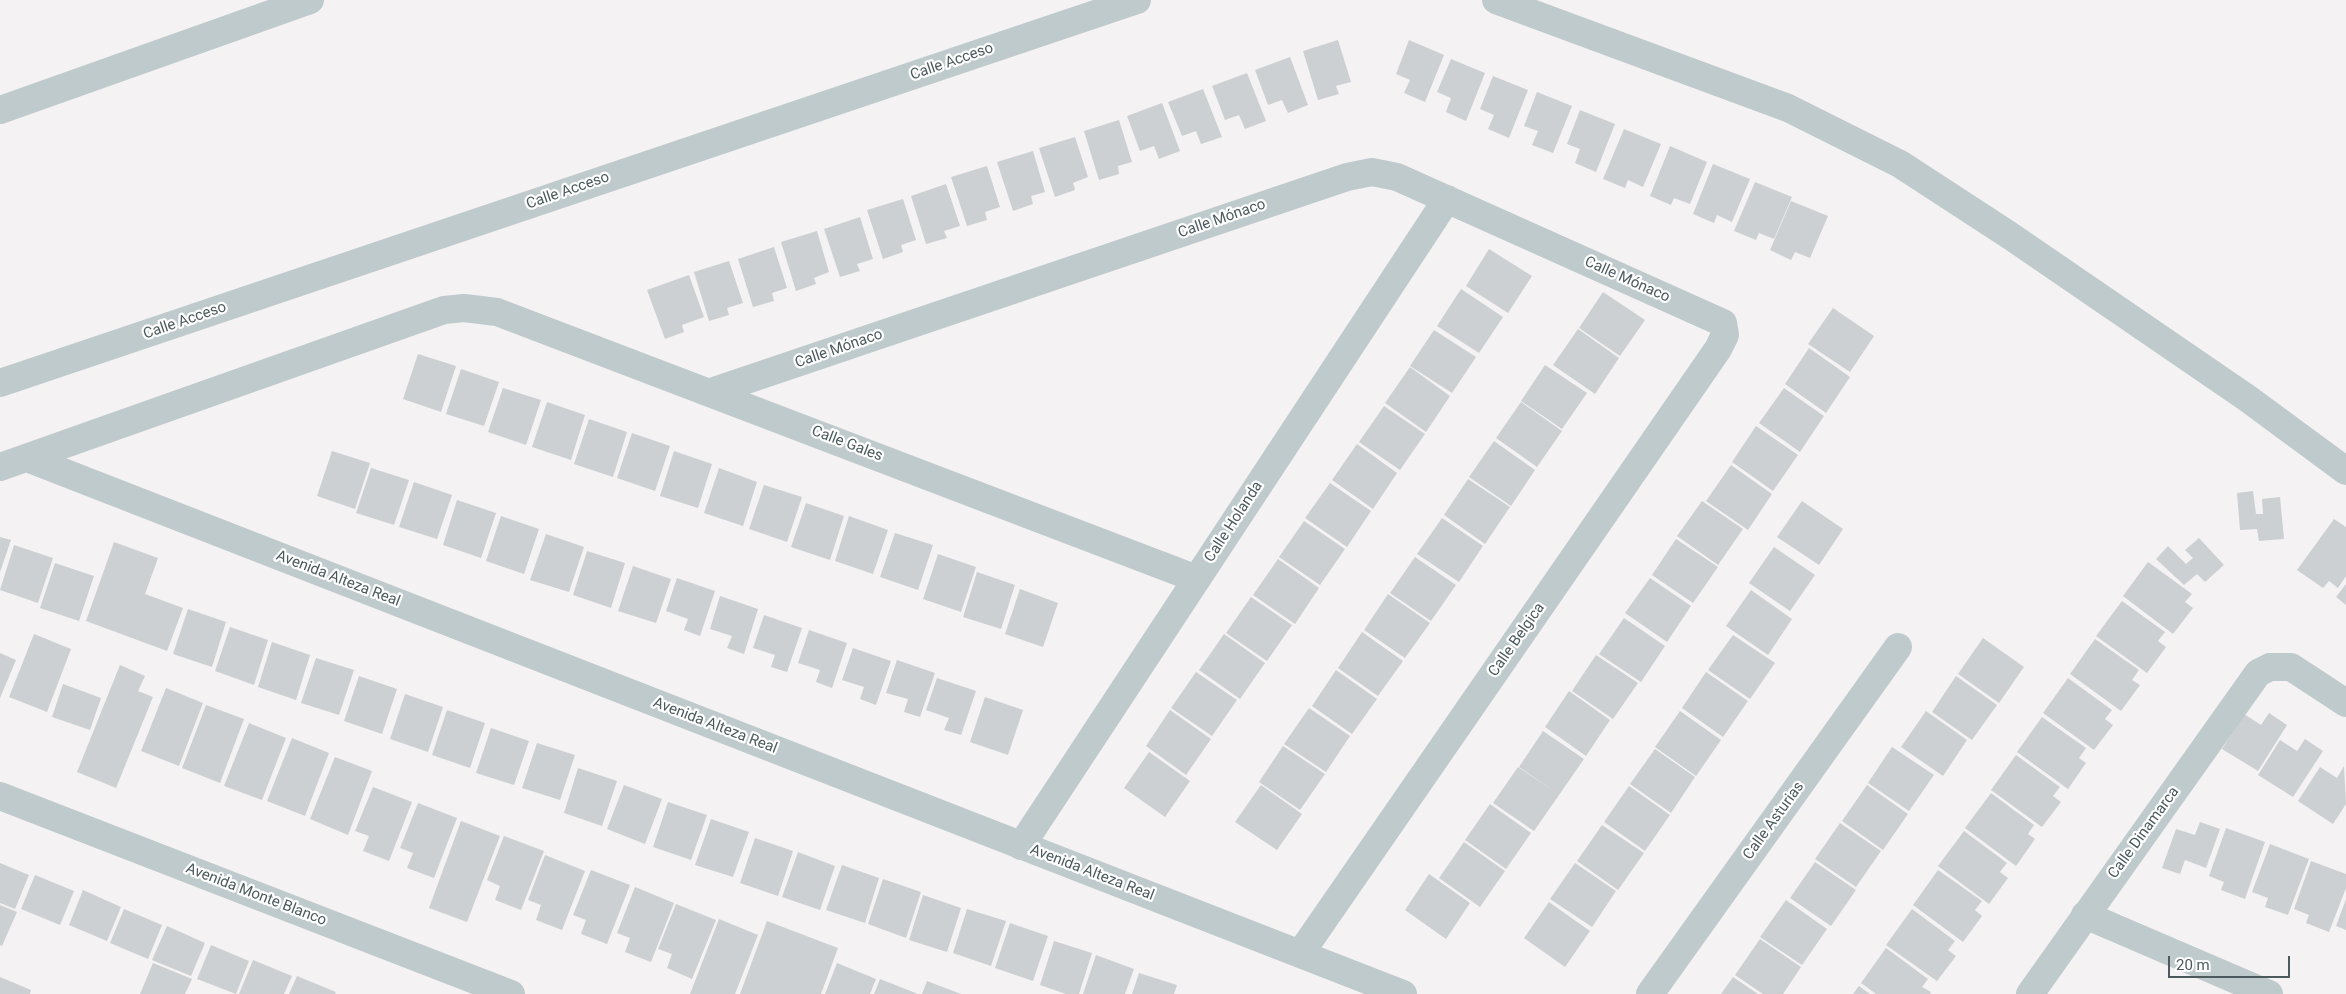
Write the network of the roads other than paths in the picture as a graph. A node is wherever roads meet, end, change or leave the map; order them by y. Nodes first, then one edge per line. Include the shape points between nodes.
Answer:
1 (310, 0) edge
2 (1137, 0) edge
3 (1496, 0) edge
4 (0, 110) edge
5 (1447, 199) junction
6 (1722, 323) joint
7 (0, 383) edge
8 (712, 392) junction
9 (27, 458) junction
10 (0, 467) edge
11 (2346, 471) edge
12 (1197, 579) junction
13 (1898, 647) dead end
14 (2346, 703) edge
15 (0, 796) edge
16 (1021, 846) junction
17 (2085, 915) junction
18 (1300, 954) junction
19 (511, 994) edge
20 (1403, 994) edge
21 (1650, 994) edge
22 (2030, 994) edge
23 (2269, 994) edge

1 - 4 street
2 - 7 street, Calle Acceso
3 - 11 street via 1788,108 1900,164 2009,234
5 - 6 street, Calle Mónaco
5 - 8 street, Calle Mónaco via 1397,177 1372,172 1346,177
5 - 12 street, Calle Holanda
6 - 18 street, Calle Belgica via 1725,335 1718,349
8 - 9 street, Calle Gales via 497,312 464,308 444,310
8 - 12 street, Calle Gales
9 - 10 street
9 - 16 street, Avenida Alteza Real
12 - 16 street, Calle Holanda
13 - 21 street, Calle Asturias
14 - 17 street, Calle Dinamarca via 2290,667 2270,667 2258,673
15 - 19 street, Avenida Monte Blanco
16 - 18 street, Avenida Alteza Real
17 - 22 street, Calle Dinamarca
17 - 23 street
18 - 20 street, Avenida Alteza Real

